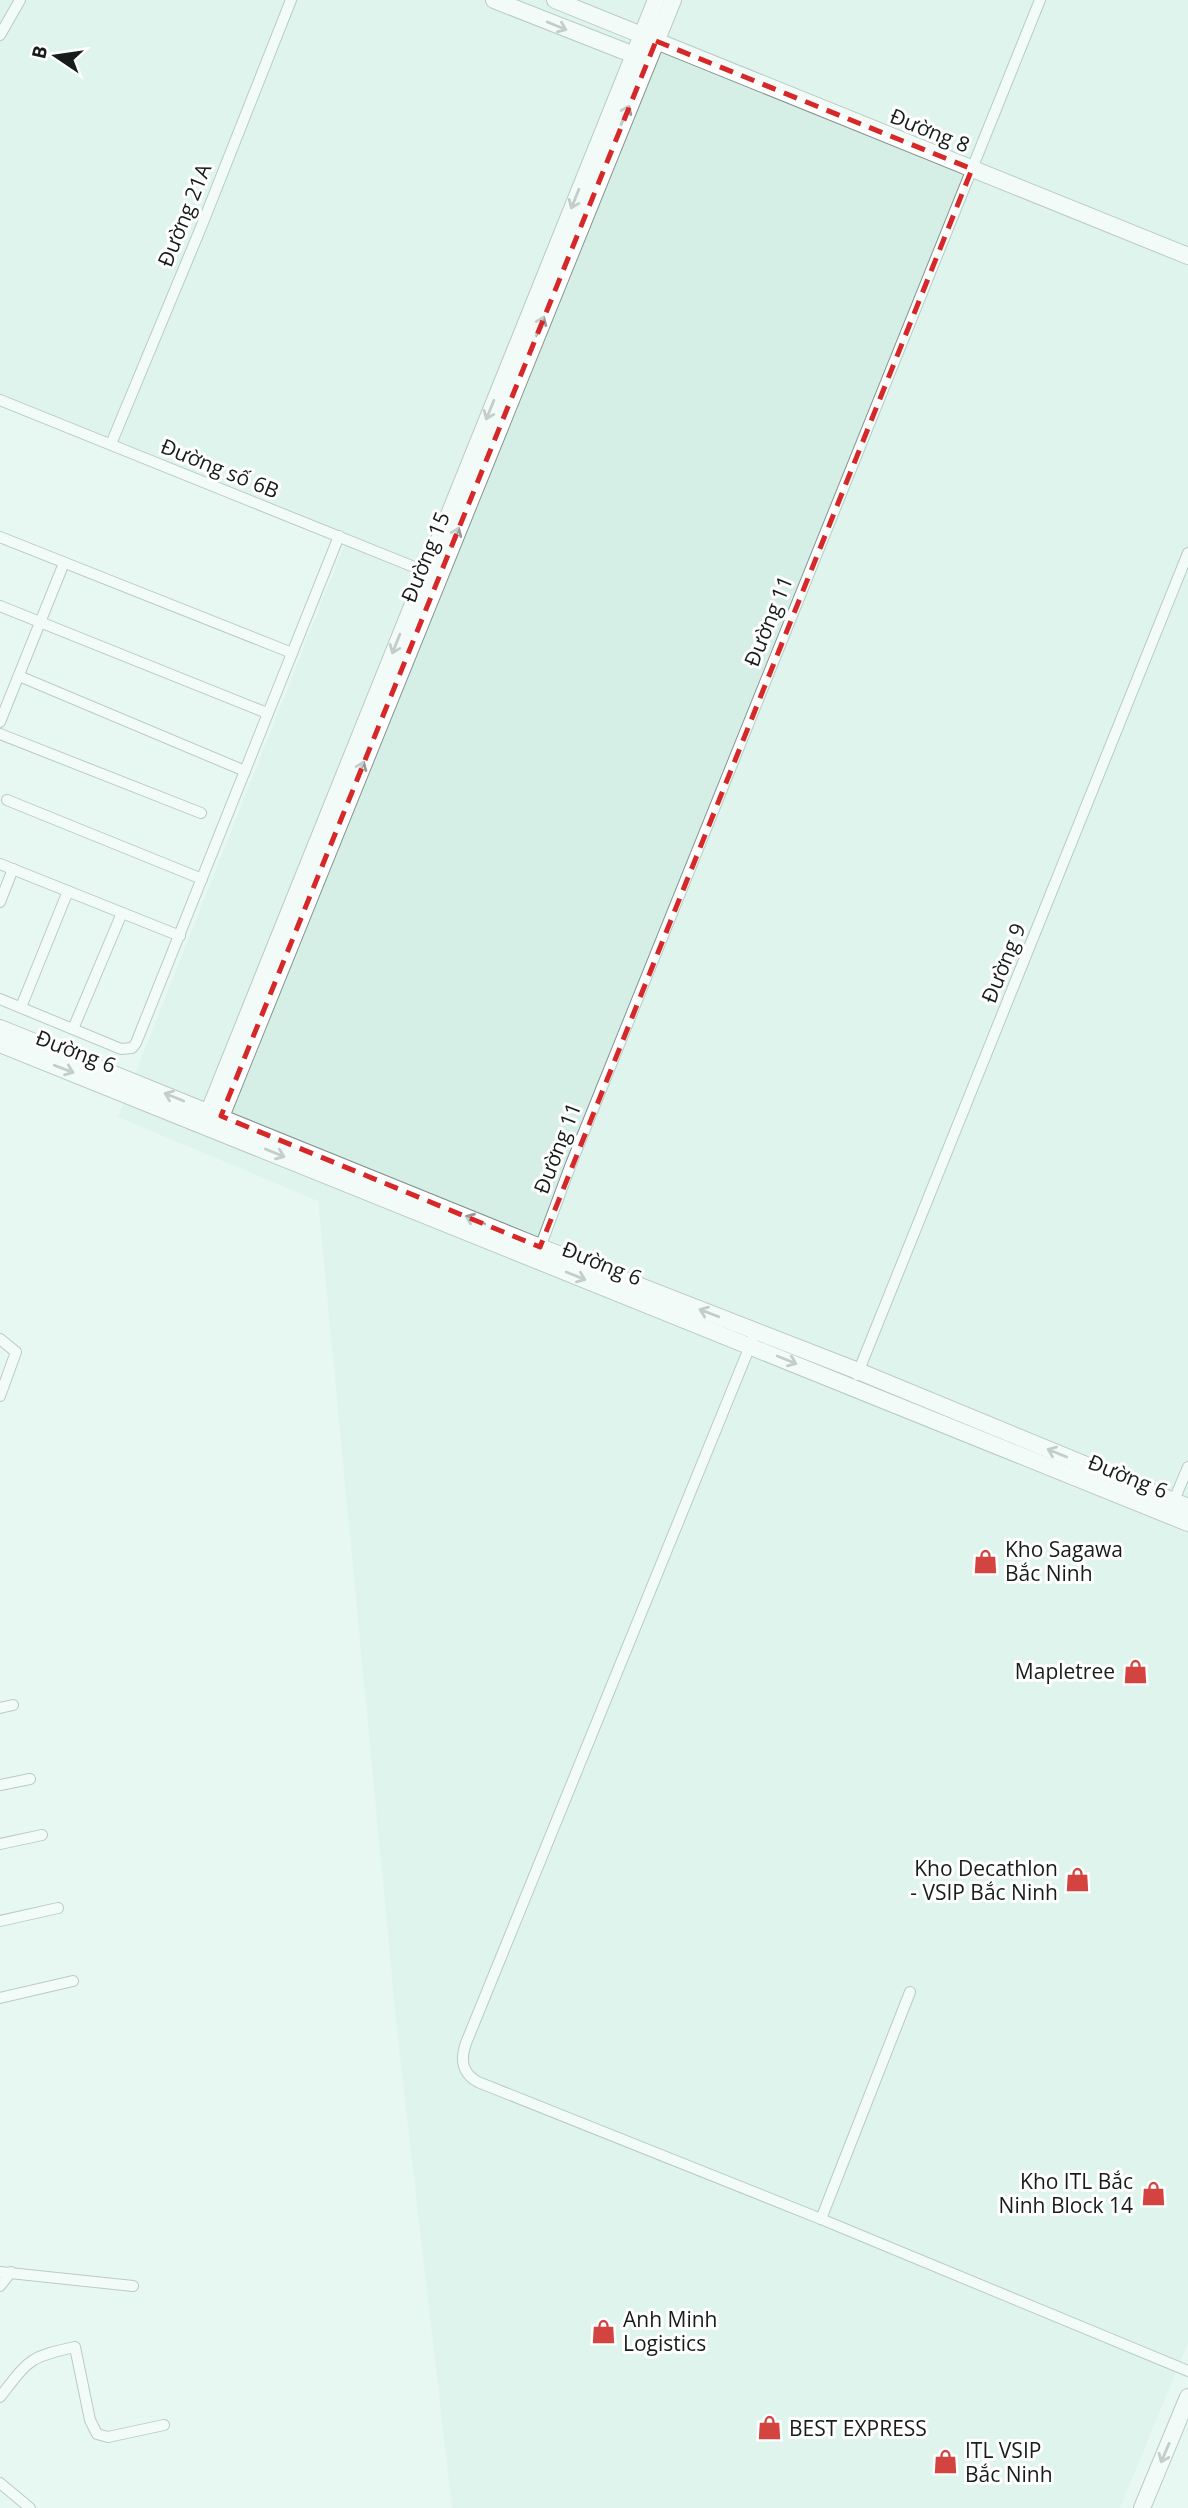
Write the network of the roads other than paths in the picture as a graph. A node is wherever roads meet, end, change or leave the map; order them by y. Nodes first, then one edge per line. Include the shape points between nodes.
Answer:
1 (20, 0) edge
2 (291, 0) edge
3 (494, 0) edge
4 (555, 0) edge
5 (656, 0) edge
6 (673, 0) edge
7 (1040, 0) edge
8 (0, 35) edge
9 (649, 38) junction
10 (634, 55) junction
11 (972, 169) junction
12 (1188, 256) edge
13 (0, 400) edge
14 (111, 444) junction
15 (339, 536) junction
16 (0, 537) edge
17 (1188, 553) edge
18 (64, 563) junction
19 (432, 574) junction
20 (0, 606) edge
21 (41, 622) junction
22 (292, 653) junction
23 (19, 676) junction
24 (267, 713) junction
25 (0, 722) edge
26 (0, 734) edge
27 (245, 771) junction
28 (7, 800) dead end
29 (201, 813) dead end
30 (0, 864) edge
31 (13, 869) junction
32 (202, 879) junction
33 (68, 891) junction
34 (0, 902) edge
35 (122, 913) junction
36 (180, 936) junction
37 (0, 999) edge
38 (21, 1007) junction
39 (0, 1028) edge
40 (73, 1029) junction
41 (0, 1044) edge
42 (212, 1121) junction
43 (538, 1253) junction
44 (753, 1338) junction
45 (0, 1339) edge
46 (855, 1379) junction
47 (0, 1396) edge
48 (1188, 1467) edge
49 (1177, 1507) edge
50 (1188, 1523) edge
51 (13, 1705) dead end
52 (0, 1707) edge
53 (30, 1779) dead end
54 (0, 1785) edge
55 (42, 1835) dead end
56 (0, 1844) edge
57 (58, 1908) dead end
58 (0, 1921) edge
59 (73, 1981) dead end
60 (910, 1992) dead end
61 (0, 1998) edge
62 (821, 2219) junction
63 (6, 2272) edge
64 (0, 2286) edge
65 (133, 2287) dead end
66 (1188, 2371) edge
67 (0, 2397) edge
68 (1188, 2397) edge
69 (164, 2425) dead end
70 (0, 2483) edge
71 (30, 2508) edge
72 (1142, 2508) edge

1 - 8 street
2 - 14 street, Đường 21A
3 -> 10 street
4 - 9 street, Đường 8
5 - 9 street, Đường 15
6 - 9 street, Đường 15
7 - 11 street, Đường 11
9 - 10 street
9 - 11 street, Đường 8
19 -> 9 street, Đường 15
10 -> 19 street, Đường 15
11 - 12 street, Đường 8
11 - 43 street, Đường 11
13 - 14 street, Đường số 6B
14 - 15 street, Đường số 6B
15 - 19 street, Đường số 6B
15 - 22 street
16 - 18 street
17 - 46 street, Đường 9
18 - 21 street
18 - 22 street
19 - 42 street, Đường 15
20 - 21 street
21 - 23 street
21 - 24 street
22 - 24 street
23 - 25 street
23 - 27 street
24 - 27 street
26 - 29 street
27 - 32 street
28 - 32 street
30 - 31 street
31 - 33 street
31 - 34 street
32 - 36 street
33 - 35 street
33 - 38 street
35 - 36 street
35 - 40 street
36 - 40 street via 132,1048 121,1049
37 - 38 street
38 - 40 street
42 -> 39 street, Đường 6
41 -> 42 street, Đường 6
42 - 43 street, Đường 6
43 - 44 street, Đường 6
44 - 46 street, Đường 6
44 - 62 street via 462,2054 467,2073 478,2082
45 - 47 street via 16,1352
46 - 49 street, Đường 6
48 - 49 street
49 - 50 street, Đường 6
51 - 52 street
53 - 54 street
55 - 56 street
57 - 58 street
59 - 61 street
60 - 62 street
62 - 66 street
63 - 64 street
63 - 65 street
67 - 69 street via 32,2360 75,2347 97,2434 108,2437
68 -> 72 street
70 - 71 street

